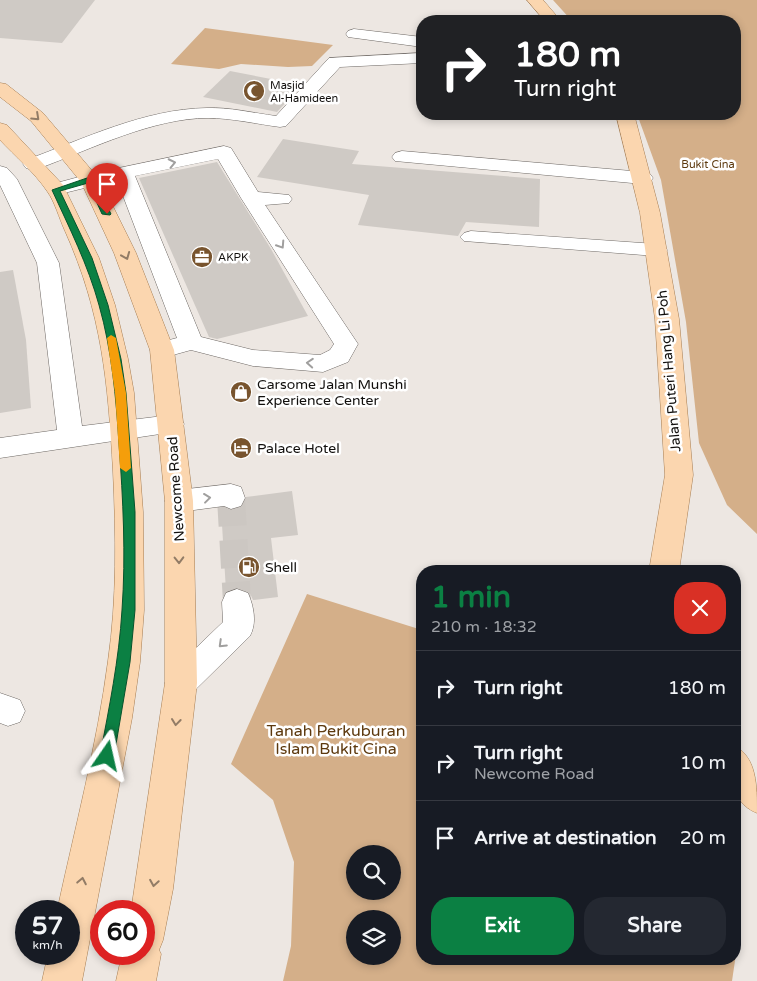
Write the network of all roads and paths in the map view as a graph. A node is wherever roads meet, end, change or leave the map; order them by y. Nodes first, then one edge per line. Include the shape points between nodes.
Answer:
1 (535, 0) edge
2 (548, 15) edge
3 (354, 34) dead end
4 (416, 41) edge
5 (416, 58) edge
6 (0, 88) edge
7 (627, 120) edge
8 (0, 129) edge
9 (67, 152) junction
10 (402, 157) dead end
11 (33, 164) junction
12 (124, 173) junction
13 (2, 177) edge
14 (643, 178) junction
15 (90, 180) junction
16 (56, 190) junction
17 (251, 198) junction
18 (282, 199) dead end
19 (471, 238) dead end
20 (656, 250) junction
21 (191, 342) junction
22 (162, 350) junction
23 (171, 424) junction
24 (122, 430) junction
25 (71, 437) junction
26 (0, 448) edge
27 (232, 498) dead end
28 (179, 501) junction
29 (665, 565) edge
30 (237, 602) tunnel mouth
31 (181, 683) junction
32 (741, 771) edge
33 (757, 796) edge
34 (78, 900) edge
35 (152, 900) edge
36 (65, 965) edge
37 (139, 965) edge
38 (62, 981) edge
39 (136, 981) edge

1 - 2 main road
3 - 4 street
5 - 9 street via 335,62 280,122 209,113 178,115 148,122
6 -> 9 main road, Newcome Road via 38,117
7 - 14 main road, Jalan Puteri Hang Li Poh
8 - 11 main road
9 - 11 street
9 - 15 main road, Newcome Road
10 - 14 street
11 - 16 main road
12 - 15 street
12 -> 17 street via 224,152
12 - 21 street
13 - 25 street via 48,263
14 - 20 main road, Jalan Puteri Hang Li Poh
15 - 16 street
15 -> 22 main road, Newcome Road via 125,253
16 - 24 main road via 88,258 104,305 116,359
17 - 18 street
17 -> 21 street via 346,344 339,356 323,364 253,358
19 - 20 street
20 - 29 main road, Jalan Puteri Hang Li Poh via 667,319 678,475
21 - 22 street
22 - 23 main road, Newcome Road
23 - 24 street
23 - 28 main road, Newcome Road
24 - 25 street
34 -> 24 main road via 124,662 130,512
25 - 26 street
28 -> 27 street via 231,495
28 -> 31 main road, Newcome Road
30 -> 31 street via 239,627
31 -> 35 main road, Newcome Road
32 - 33 main road
36 - 38 main road
37 - 39 main road

